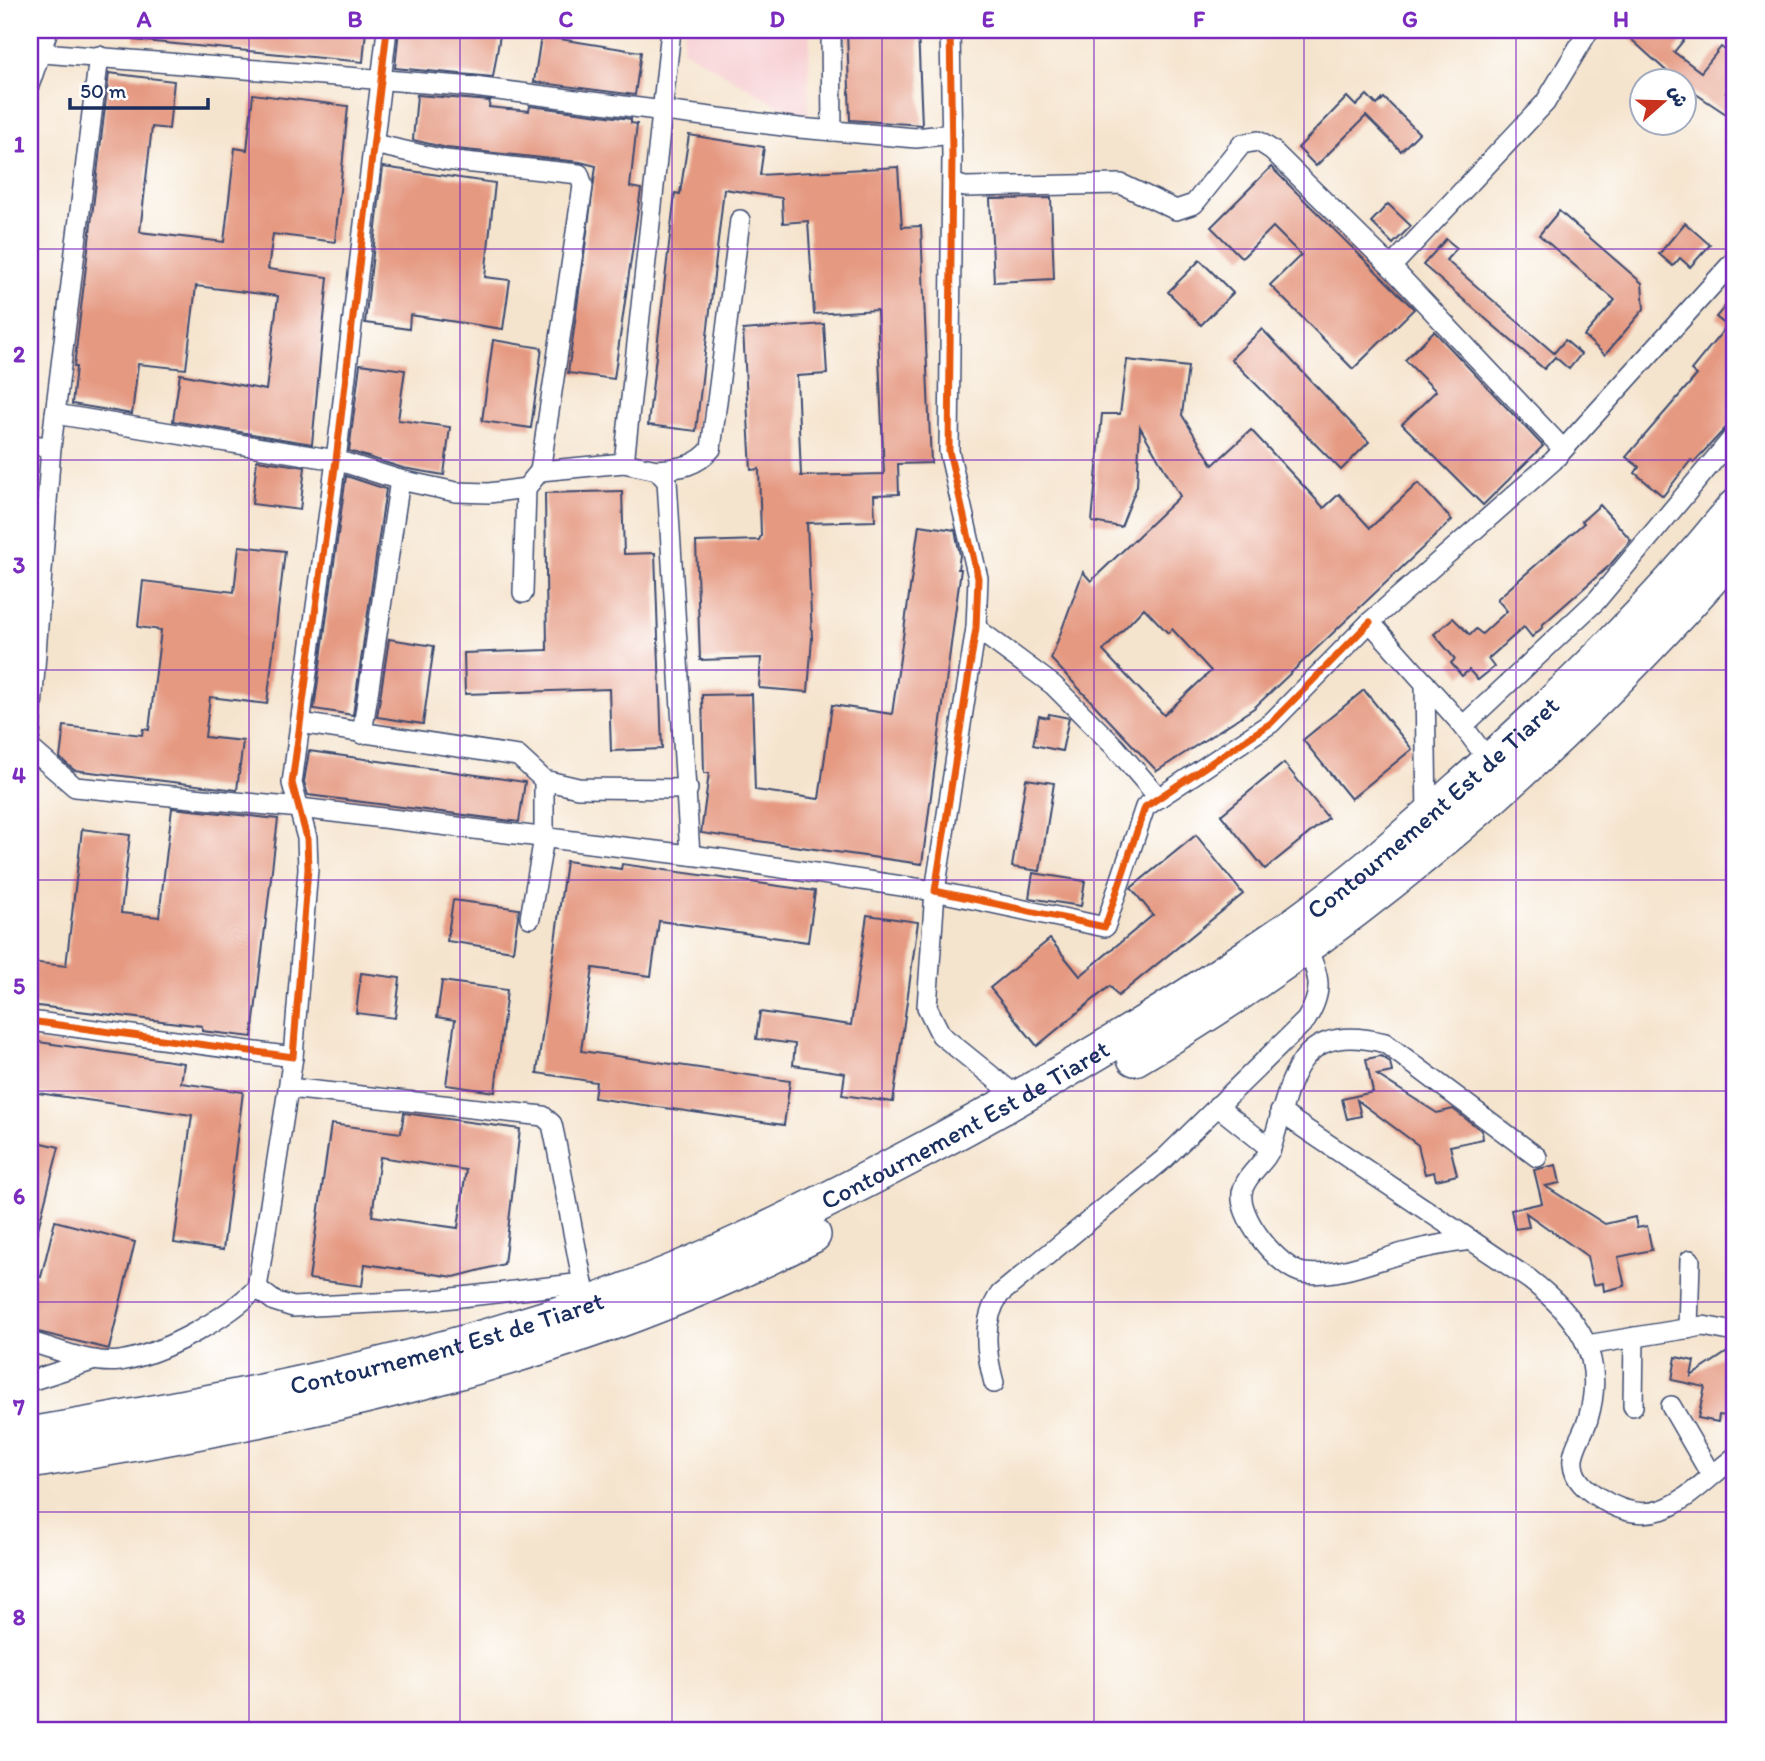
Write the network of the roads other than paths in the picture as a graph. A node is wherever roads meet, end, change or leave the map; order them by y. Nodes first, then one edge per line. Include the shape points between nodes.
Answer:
1 (48, 30) edge
2 (387, 30) edge
3 (671, 30) edge
4 (831, 30) edge
5 (950, 30) edge
6 (1589, 30) edge
7 (35, 52) edge
8 (99, 56) junction
9 (382, 79) junction
10 (30, 83) edge
11 (662, 111) junction
12 (832, 131) junction
13 (952, 134) junction
14 (374, 144) junction
15 (952, 183) junction
16 (740, 220) dead end
17 (1735, 264) edge
18 (1391, 267) junction
19 (55, 414) junction
20 (1735, 435) edge
21 (30, 445) edge
22 (51, 447) junction
23 (1563, 449) junction
24 (336, 460) junction
25 (624, 463) junction
26 (657, 470) junction
27 (541, 471) junction
28 (400, 480) junction
29 (526, 488) junction
30 (1735, 507) edge
31 (1735, 551) edge
32 (523, 593) dead end
33 (1370, 621) junction
34 (976, 628) junction
35 (1425, 683) junction
36 (300, 723) junction
37 (1463, 726) junction
38 (362, 734) junction
39 (30, 736) edge
40 (30, 748) edge
41 (1489, 761) junction
42 (544, 780) junction
43 (688, 789) junction
44 (1159, 798) junction
45 (300, 808) junction
46 (1427, 817) junction
47 (544, 838) junction
48 (690, 855) junction
49 (935, 891) junction
50 (530, 918) dead end
51 (1306, 946) junction
52 (30, 1021) edge
53 (293, 1057) junction
54 (289, 1088) junction
55 (1020, 1099) junction
56 (1217, 1106) junction
57 (1280, 1112) junction
58 (1271, 1149) junction
59 (1537, 1157) dead end
60 (1471, 1240) junction
61 (1690, 1260) dead end
62 (257, 1288) junction
63 (585, 1294) junction
64 (1688, 1329) junction
65 (1735, 1332) edge
66 (1634, 1338) junction
67 (30, 1342) edge
68 (1587, 1345) junction
69 (96, 1360) junction
70 (30, 1381) edge
71 (995, 1383) dead end
72 (1633, 1406) dead end
73 (1671, 1406) dead end
74 (30, 1435) edge
75 (1735, 1457) edge
76 (30, 1461) edge
77 (1712, 1475) junction

1 - 7 street
2 - 9 street
3 - 11 street
4 - 12 street
5 - 13 street
6 - 18 street via 1545,103
7 - 8 street
7 - 10 street
8 - 9 street
8 - 19 street
9 - 11 street
9 - 14 street
11 - 12 street
11 - 25 street
12 - 13 street via 916,138
13 - 15 street
14 - 24 street
14 - 27 street via 445,160 579,174 583,186
15 - 18 street via 965,187 1121,184 1176,210 1194,204 1242,144 1258,141 1272,149
15 - 34 street via 949,451 978,578
16 - 26 street via 712,449 703,460 685,467
17 - 23 street
18 - 23 street
19 - 22 street
19 - 24 street
20 - 37 street via 1597,600
21 - 22 street
22 - 39 street
23 - 33 street
24 - 28 street
24 - 36 street
25 - 26 street
25 - 27 street
26 - 43 street via 667,481
27 - 29 street
28 - 29 street via 456,492
28 - 38 street
29 - 32 street
30 - 41 highway, Contournement Est de Tiaret via 1628,630
31 - 51 highway, Contournement Est de Tiaret via 1672,624 1509,780 1433,849
33 - 35 street
33 - 44 street via 1271,723
34 - 44 street via 1053,685
34 - 49 street
35 - 37 street
35 - 46 street
36 - 38 street
36 - 45 street via 292,783
37 - 41 street
38 - 42 street via 518,756
40 - 45 street via 75,787
41 - 46 highway, Contournement Est de Tiaret
42 - 43 street via 578,788
42 - 47 street
43 - 48 street
44 - 49 street via 1145,807 1105,928
45 - 47 street
45 - 53 street via 308,869
46 - 55 highway, Contournement Est de Tiaret via 1300,921 1163,1013
47 - 48 street
47 - 50 street
48 - 49 street
49 - 55 street via 927,1007 941,1035
51 - 56 street via 1320,986 1317,1002 1306,1020
51 - 76 highway, Contournement Est de Tiaret via 1190,1026 1001,1138 758,1263 671,1301 573,1338 365,1397
52 - 53 street
53 - 54 street
54 - 62 street
54 - 63 street via 543,1116 552,1124
55 - 63 highway, Contournement Est de Tiaret via 777,1228
56 - 58 street
56 - 71 street via 1164,1159 1000,1294 991,1307 987,1332 987,1359
57 - 58 street
57 - 59 street via 1293,1071 1304,1056 1340,1040 1363,1038 1385,1043
57 - 60 street
58 - 60 street via 1242,1190 1241,1207 1287,1267 1301,1273 1339,1271
60 - 68 street via 1558,1301 1577,1323
61 - 64 street
62 - 63 street via 274,1301 293,1307
62 - 69 street via 236,1309 205,1327 128,1358
63 - 74 highway, Contournement Est de Tiaret via 464,1345 326,1380
64 - 65 street via 1703,1326
64 - 66 street
66 - 68 street
66 - 72 street
67 - 69 street
68 - 77 street via 1593,1396 1573,1464 1586,1489 1607,1503 1654,1515
69 - 70 street
73 - 77 street
75 - 77 street

